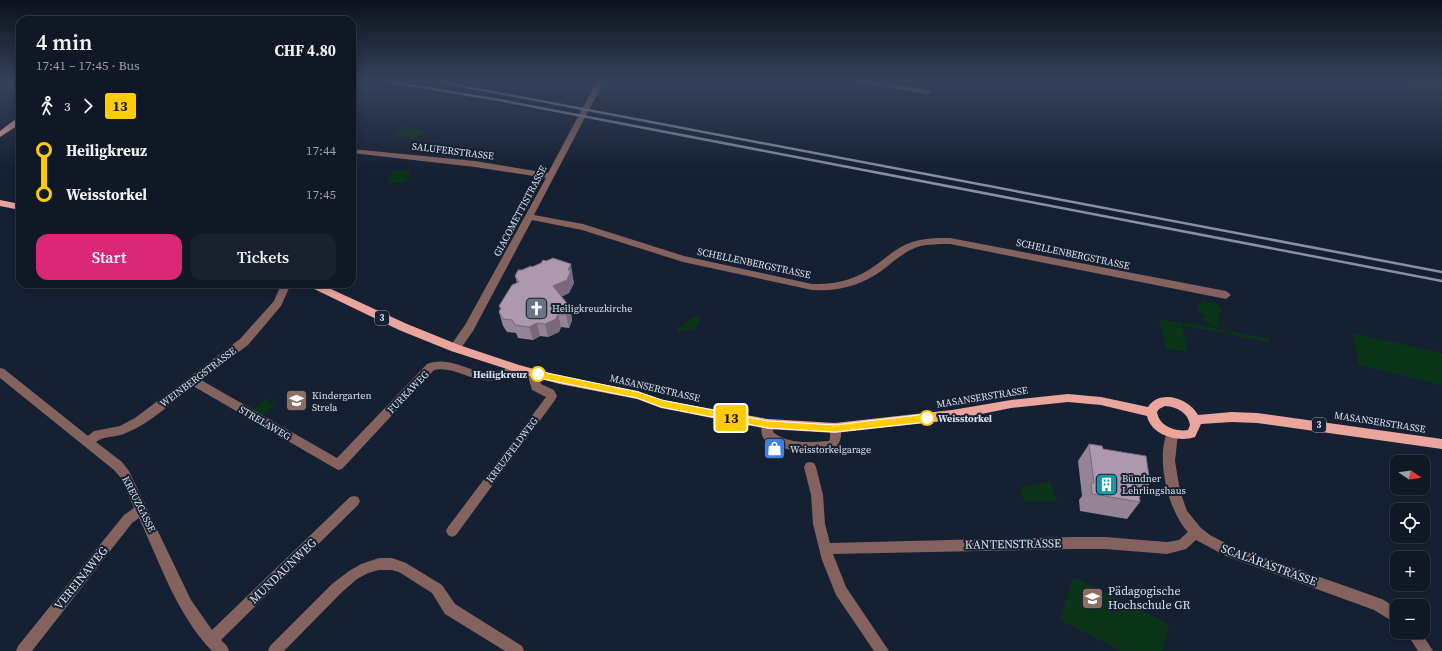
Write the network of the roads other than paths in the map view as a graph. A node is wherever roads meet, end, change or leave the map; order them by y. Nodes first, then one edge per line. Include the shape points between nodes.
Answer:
1 (585, 111) edge
2 (16, 123) edge
3 (0, 135) edge
4 (356, 151) edge
5 (551, 176) junction
6 (0, 203) edge
7 (16, 206) edge
8 (529, 217) junction
9 (284, 288) edge
10 (319, 288) edge
11 (1226, 295) dead end
12 (455, 348) junction
13 (519, 369) junction
14 (0, 372) edge
15 (532, 373) junction
16 (193, 381) junction
17 (1151, 412) junction
18 (1196, 420) junction
19 (768, 424) junction
20 (835, 428) junction
21 (1172, 434) junction
22 (88, 442) junction
23 (1442, 444) edge
24 (338, 465) joint
25 (810, 467) dead end
26 (354, 501) dead end
27 (142, 509) junction
28 (452, 531) dead end
29 (1196, 532) junction
30 (825, 550) junction
31 (1390, 613) edge
32 (1418, 639) edge
33 (211, 640) junction
34 (23, 651) edge
35 (222, 651) edge
36 (275, 651) edge
37 (516, 651) edge
38 (882, 651) edge
39 (1426, 651) edge

1 - 5 street, GIACOMETTISTRASSE
2 - 3 main road
4 - 5 street, SALUFERSTRASSE via 475,164
5 - 8 street, GIACOMETTISTRASSE
6 - 7 main road
8 - 11 street, SCHELLENBERGSTRASSE via 583,227 683,259 812,287 829,288 862,280 898,253 912,246 927,242 950,241
8 - 12 street, GIACOMETTISTRASSE via 469,328
9 - 16 street, WEINBERGSTRASSE via 278,303 244,342
10 - 12 main road, MASANSERSTRASSE / 3 via 386,320
12 - 13 main road, MASANSERSTRASSE / 3
13 - 15 main road, MASANSERSTRASSE / 3
13 - 24 street, FURKAWEG via 500,377 481,376 452,366 432,368
14 - 22 street, KREUZGASSE
15 - 19 main road, MASANSERSTRASSE / 3 via 638,395 661,404
15 - 28 street, KREUZFELDWEG via 536,387 550,392 550,400
16 - 22 street, WEINBERGSTRASSE via 130,427 98,434
16 - 24 street, STRELAWEG
17 - 18 main road via 1156,404 1175,402 1188,410
17 - 20 main road, MASANSERSTRASSE / 3 via 1101,401 1068,398 1010,404 952,415
17 - 21 main road via 1155,423
18 - 21 main road via 1196,426 1191,434
18 - 23 main road, MASANSERSTRASSE / 3 via 1257,418
19 - 20 main road, MASANSERSTRASSE / 3
19 - 20 street via 767,434 773,440 802,448 832,445 836,438
21 - 29 street, SCALÄRASTRASSE via 1169,444 1174,495 1181,514
22 - 27 street, KREUZGASSE via 126,475
25 - 30 street
26 - 33 street, MUNDAUNWEG
27 - 33 street, KREUZGASSE via 186,605
27 - 34 street, VEREINAWEG via 128,519
29 - 30 street, KANTENSTRASSE via 1182,545 1167,548 1072,543
29 - 31 street, SCALÄRASTRASSE via 1224,550 1354,594
30 - 38 street via 844,598
32 - 39 street
33 - 35 street, KREUZGASSE
36 - 37 street via 353,575 372,566 392,564 402,567 437,589 450,609

